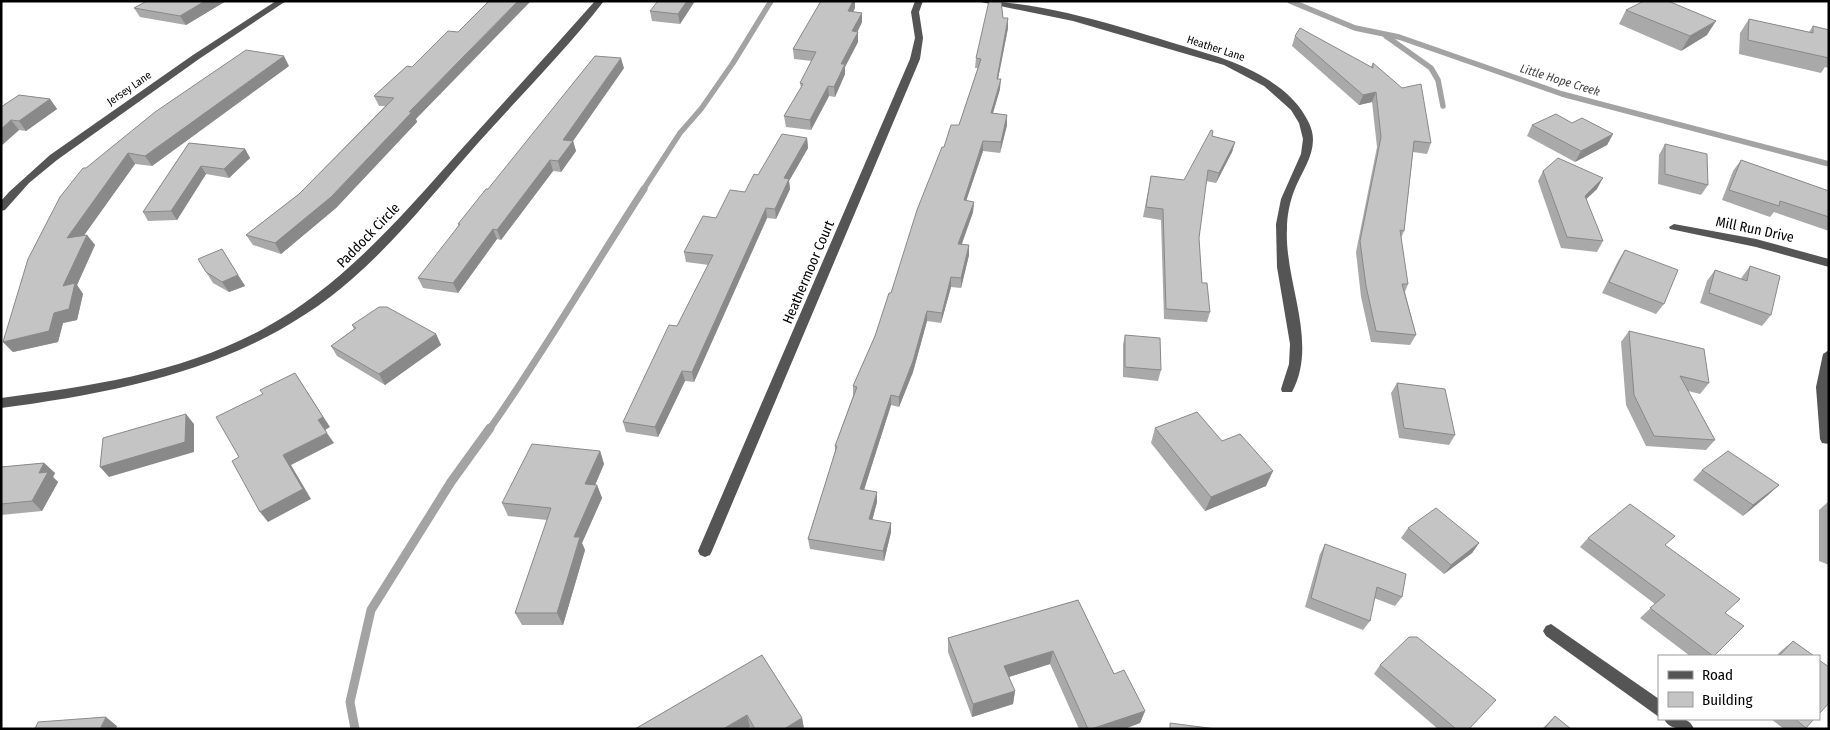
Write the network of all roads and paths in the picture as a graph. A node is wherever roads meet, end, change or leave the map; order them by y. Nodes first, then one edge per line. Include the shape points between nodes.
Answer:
1 (282, 1) edge
2 (600, 1) edge
3 (919, 1) edge
4 (980, 1) edge
5 (1, 208) edge
6 (1674, 228) dead end
7 (1829, 263) edge
8 (1829, 354) edge
9 (1287, 389) dead end
10 (1, 403) edge
11 (1827, 439) dead end
12 (705, 551) dead end
13 (1552, 631) dead end
14 (1658, 708) edge
15 (1673, 720) edge
16 (1686, 729) edge

1 - 5 street, Jersey Lane via 197,55 58,154
2 - 10 street, Paddock Circle via 366,263 310,307 246,343 183,369 132,384
3 - 12 street, Heathermoor Court via 915,12 918,38 915,59
4 - 9 street, Heather Lane via 1072,17 1226,63 1260,78 1289,100 1301,116 1308,148 1285,204 1280,236 1295,333 1296,361
6 - 7 street, Mill Run Drive via 1756,243
8 - 11 street via 1822,388
13 - 14 street
15 - 16 street

